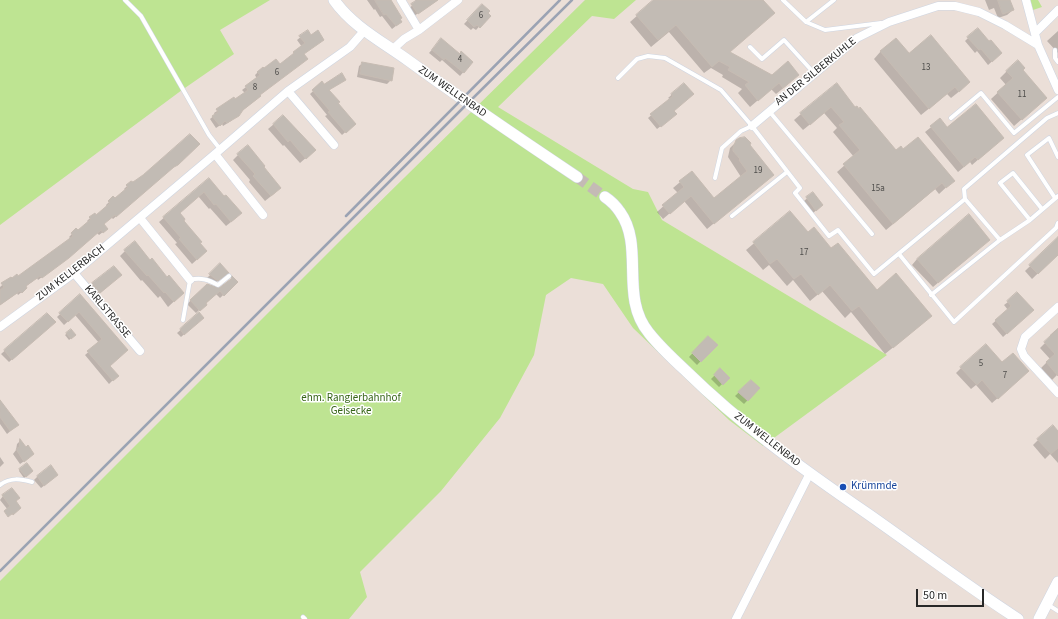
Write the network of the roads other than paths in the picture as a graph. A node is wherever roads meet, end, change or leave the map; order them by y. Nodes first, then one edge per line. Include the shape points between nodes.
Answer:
1 (125, 0) edge
2 (334, 0) edge
3 (401, 0) edge
4 (458, 0) edge
5 (783, 0) edge
6 (834, 0) edge
7 (1026, 0) edge
8 (1058, 10) edge
9 (806, 22) junction
10 (889, 22) junction
11 (419, 30) junction
12 (364, 31) junction
13 (1036, 32) junction
14 (1038, 45) junction
15 (750, 47) dead end
16 (392, 50) junction
17 (1055, 50) dead end
18 (1058, 62) edge
19 (814, 74) junction
20 (618, 78) dead end
21 (1058, 90) edge
22 (288, 91) junction
23 (1058, 97) edge
24 (769, 111) junction
25 (1058, 113) edge
26 (951, 118) dead end
27 (752, 126) junction
28 (334, 145) dead end
29 (217, 152) junction
30 (1058, 158) edge
31 (787, 172) junction
32 (577, 177) tunnel mouth
33 (715, 178) dead end
34 (605, 196) tunnel mouth
35 (1057, 197) edge
36 (965, 199) junction
37 (1042, 209) junction
38 (263, 215) dead end
39 (732, 216) dead end
40 (140, 218) junction
41 (1030, 220) junction
42 (1058, 223) edge
43 (872, 234) dead end
44 (1000, 240) junction
45 (899, 254) junction
46 (74, 273) junction
47 (229, 276) dead end
48 (190, 280) junction
49 (931, 295) junction
50 (1058, 307) edge
51 (183, 320) dead end
52 (0, 327) edge
53 (140, 351) dead end
54 (1058, 393) edge
55 (810, 473) junction
56 (32, 482) dead end
57 (0, 484) edge
58 (1058, 582) edge
59 (1047, 604) junction
60 (1058, 611) edge
61 (736, 619) edge
62 (1018, 619) edge
63 (1039, 619) edge

1 - 29 lane via 141,16
2 - 12 main road, ZUM WELLENBAD
3 - 11 street
4 - 11 street
5 - 9 lane
6 - 9 lane
7 - 13 street
8 - 13 street
9 - 10 lane via 825,30
10 - 14 street, AN DER SILBERKUHLE via 938,6 955,6 979,12
10 - 19 street, AN DER SILBERKUHLE via 857,38
11 - 16 street
12 - 16 main road, ZUM WELLENBAD
12 - 22 street, ZUM KELLERBACH via 350,48
13 - 14 street
14 - 21 street
15 - 19 lane via 762,59 784,40
16 - 32 main road, ZUM WELLENBAD
17 - 18 lane
19 - 24 street, AN DER SILBERKUHLE
20 - 27 lane via 638,59 648,56 665,58 721,90
22 - 28 street
22 - 29 street, ZUM KELLERBACH
23 - 26 lane via 1014,133 981,93
24 - 27 street, AN DER SILBERKUHLE
24 - 43 lane
25 - 36 lane via 1047,118 964,189
27 - 31 lane
27 - 33 lane via 741,131 722,148
29 - 38 street
29 - 40 street, ZUM KELLERBACH
30 - 35 lane via 1049,138 1027,155
31 - 39 lane
31 - 45 lane via 800,188 795,193 829,236 838,230 874,274
34 - 55 main road, ZUM WELLENBAD via 621,213 628,229 635,306 649,333 727,409
35 - 37 lane
36 - 44 lane
36 - 45 lane
37 - 41 lane
37 - 41 lane via 1013,173 1000,183
40 - 46 street, ZUM KELLERBACH
40 - 48 street
41 - 44 lane
42 - 49 lane via 1056,228 954,322
44 - 49 lane
45 - 49 lane
46 - 52 street, ZUM KELLERBACH
46 - 53 street, KARLSTRASSE
47 - 48 lane via 218,285 198,278
48 - 51 lane
50 - 54 street via 1025,337 1021,349 1024,356
55 - 61 street
55 - 62 main road, ZUM WELLENBAD
56 - 57 lane via 20,479 6,480
58 - 59 main road
59 - 60 lane
59 - 63 main road

